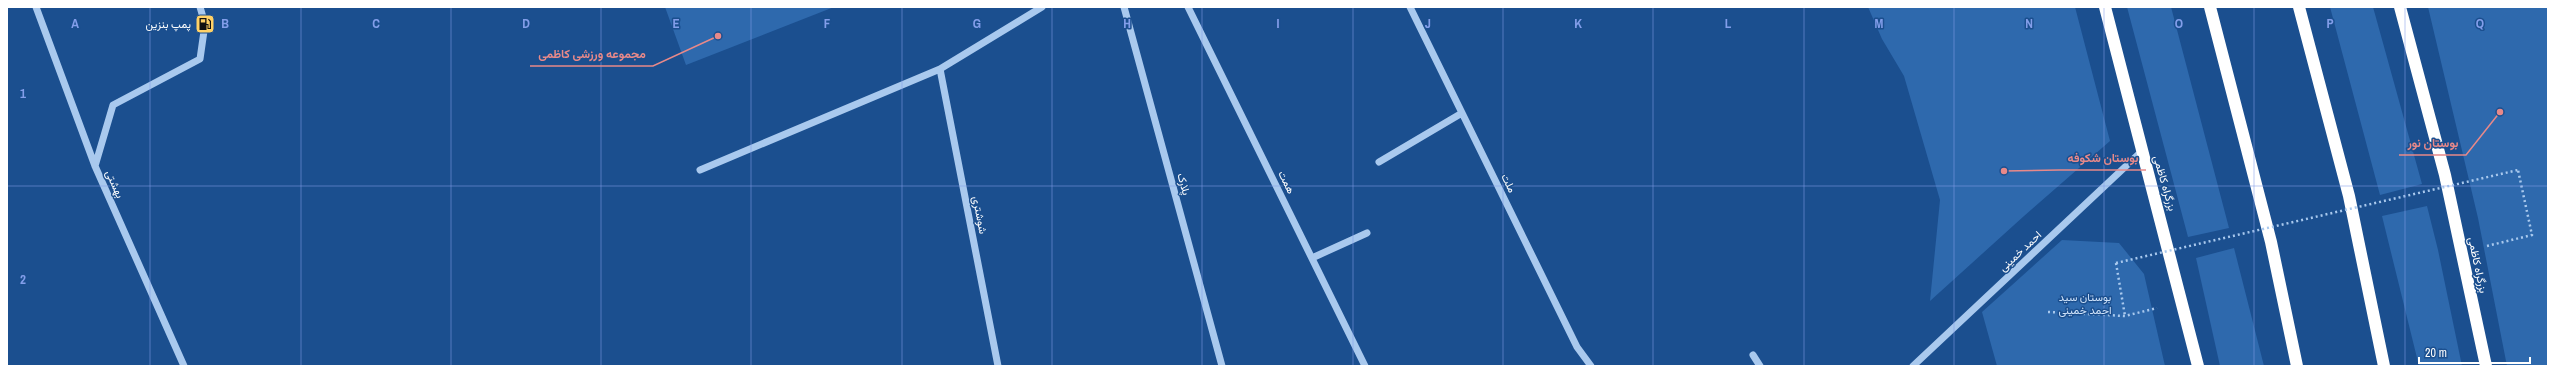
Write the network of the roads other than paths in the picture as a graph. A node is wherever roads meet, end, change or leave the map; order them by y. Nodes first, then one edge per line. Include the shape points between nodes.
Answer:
1 (36, 7) edge
2 (200, 7) edge
3 (1042, 7) edge
4 (1124, 7) edge
5 (1188, 7) edge
6 (1410, 7) edge
7 (2105, 7) edge
8 (2210, 7) edge
9 (2299, 7) edge
10 (2400, 7) edge
11 (940, 69) junction
12 (1462, 113) junction
13 (2142, 151) junction
14 (1379, 162) dead end
15 (95, 166) junction
16 (700, 170) dead end
17 (1366, 233) dead end
18 (1312, 258) junction
19 (1753, 355) dead end
20 (184, 366) edge
21 (998, 366) edge
22 (1222, 366) edge
23 (1365, 366) edge
24 (1591, 366) edge
25 (1760, 366) edge
26 (1913, 366) edge
27 (2198, 366) edge
28 (2297, 366) edge
29 (2384, 366) edge
30 (2486, 366) edge

1 - 15 street, بهشتی
2 - 15 street via 205,24 200,59 113,105
3 - 11 street
4 - 22 street, پلارک
5 - 18 street, همت
6 - 12 street, ملت
7 - 13 highway, بزرگراه کاظمی
8 - 28 highway via 2271,242
9 - 29 highway via 2349,196
10 - 30 highway, بزرگراه کاظمی via 2446,175
11 - 16 street
11 - 21 street, شوشتری
12 - 14 street
12 - 24 street, ملت via 1577,347
13 - 26 street, احمد خمینی
13 - 27 highway, بزرگراه کاظمی
15 - 20 street, بهشتی
17 - 18 street
18 - 23 street, همت
19 - 25 street

